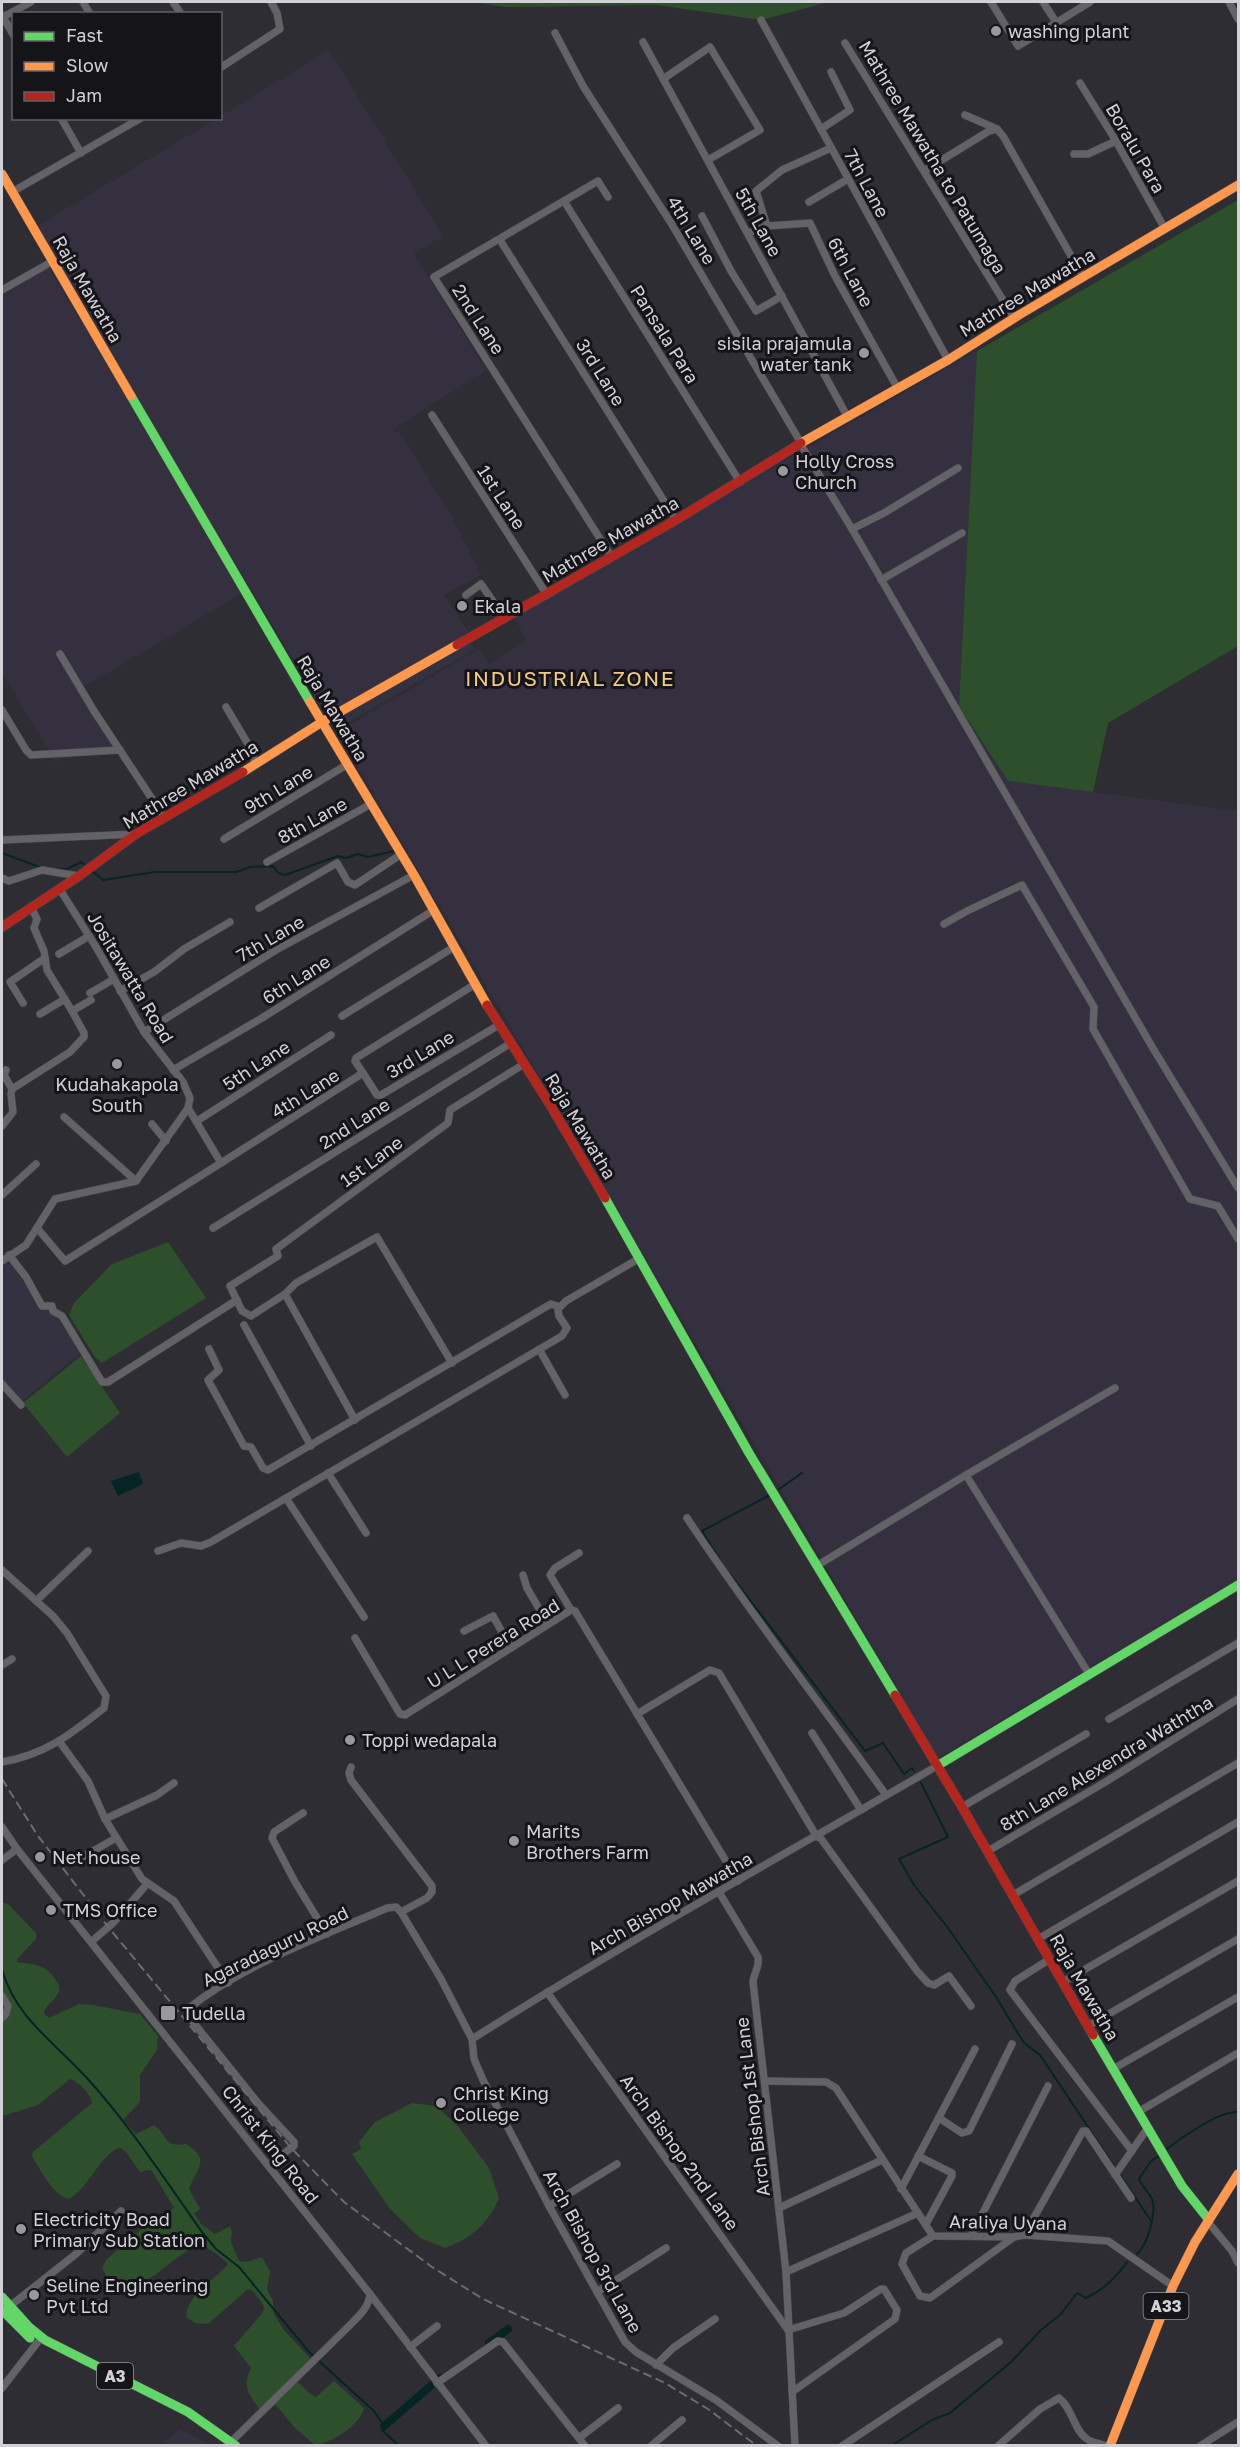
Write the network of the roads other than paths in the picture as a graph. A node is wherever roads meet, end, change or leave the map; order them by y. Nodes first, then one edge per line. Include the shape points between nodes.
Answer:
1 (31, 2) edge
2 (271, 2) edge
3 (991, 2) edge
4 (1043, 2) edge
5 (1090, 2) edge
6 (1229, 2) edge
7 (2, 16) edge
8 (1239, 19) edge
9 (761, 20) dead end
10 (1056, 22) junction
11 (12, 33) edge
12 (555, 33) dead end
13 (643, 42) dead end
14 (845, 43) dead end
15 (222, 67) edge
16 (831, 72) dead end
17 (663, 79) junction
18 (1080, 82) dead end
19 (965, 115) dead end
20 (62, 120) edge
21 (138, 120) edge
22 (821, 129) junction
23 (997, 129) junction
24 (1116, 141) junction
25 (831, 148) junction
26 (81, 153) junction
27 (1074, 154) dead end
28 (708, 160) junction
29 (924, 171) junction
30 (2, 174) edge
31 (848, 179) junction
32 (1239, 185) edge
33 (12, 192) junction
34 (608, 198) dead end
35 (564, 201) junction
36 (809, 202) dead end
37 (702, 216) dead end
38 (767, 226) junction
39 (1165, 229) junction
40 (748, 233) junction
41 (500, 240) junction
42 (52, 261) junction
43 (1083, 277) junction
44 (2, 290) edge
45 (782, 296) junction
46 (1014, 318) junction
47 (948, 360) junction
48 (898, 388) junction
49 (432, 415) dead end
50 (847, 416) junction
51 (801, 444) junction
52 (958, 468) dead end
53 (740, 482) junction
54 (676, 520) junction
55 (852, 529) junction
56 (962, 533) dead end
57 (611, 556) junction
58 (881, 580) junction
59 (466, 595) dead end
60 (547, 595) junction
61 (505, 619) junction
62 (60, 654) dead end
63 (226, 707) dead end
64 (2, 710) edge
65 (322, 722) junction
66 (120, 750) junction
67 (256, 764) junction
68 (348, 764) junction
69 (371, 804) junction
70 (164, 817) junction
71 (136, 834) junction
72 (224, 839) dead end
73 (2, 840) edge
74 (400, 855) junction
75 (267, 862) dead end
76 (414, 875) junction
77 (79, 876) junction
78 (2, 878) edge
79 (60, 888) junction
80 (31, 907) junction
81 (258, 908) dead end
82 (434, 910) junction
83 (230, 922) dead end
84 (944, 924) dead end
85 (2, 927) edge
86 (89, 936) junction
87 (454, 947) junction
88 (58, 954) dead end
89 (45, 958) junction
90 (114, 979) junction
91 (474, 985) junction
92 (120, 991) junction
93 (65, 999) junction
94 (23, 1003) dead end
95 (72, 1011) junction
96 (40, 1014) dead end
97 (342, 1016) dead end
98 (499, 1025) junction
99 (144, 1032) junction
100 (331, 1035) dead end
101 (511, 1043) junction
102 (524, 1064) junction
103 (6, 1070) dead end
104 (173, 1070) junction
105 (363, 1073) junction
106 (12, 1089) junction
107 (188, 1108) junction
108 (64, 1117) dead end
109 (197, 1121) junction
110 (152, 1124) dead end
111 (2, 1126) edge
112 (166, 1141) junction
113 (220, 1163) junction
114 (36, 1164) dead end
115 (136, 1181) junction
116 (1239, 1188) edge
117 (2, 1195) edge
118 (37, 1228) junction
119 (213, 1228) dead end
120 (1239, 1239) edge
121 (9, 1256) junction
122 (640, 1258) junction
123 (2, 1260) edge
124 (285, 1294) junction
125 (237, 1300) junction
126 (560, 1306) junction
127 (244, 1325) dead end
128 (209, 1349) dead end
129 (539, 1349) junction
130 (452, 1363) junction
131 (2, 1384) edge
132 (1115, 1388) dead end
133 (565, 1395) dead end
134 (21, 1405) dead end
135 (355, 1420) junction
136 (311, 1446) junction
137 (328, 1473) junction
138 (966, 1475) junction
139 (286, 1498) junction
140 (687, 1518) dead end
141 (366, 1533) dead end
142 (88, 1551) dead end
143 (158, 1551) dead end
144 (579, 1553) dead end
145 (818, 1565) junction
146 (2, 1570) edge
147 (523, 1575) dead end
148 (1239, 1584) edge
149 (36, 1601) junction
150 (571, 1610) junction
151 (364, 1617) dead end
152 (548, 1624) junction
153 (464, 1631) dead end
154 (355, 1638) dead end
155 (1239, 1643) edge
156 (511, 1648) junction
157 (12, 1659) dead end
158 (2, 1665) edge
159 (1089, 1674) junction
160 (1239, 1699) edge
161 (637, 1714) junction
162 (1109, 1719) dead end
163 (812, 1732) dead end
164 (1086, 1734) dead end
165 (59, 1742) junction
166 (2, 1762) edge
167 (1239, 1763) edge
168 (937, 1766) junction
169 (351, 1767) dead end
170 (174, 1783) dead end
171 (886, 1795) junction
172 (962, 1807) junction
173 (861, 1810) junction
174 (303, 1813) dead end
175 (105, 1819) junction
176 (1239, 1822) edge
177 (2, 1827) edge
178 (818, 1837) junction
179 (116, 1838) junction
180 (17, 1849) junction
181 (988, 1851) junction
182 (79, 1859) dead end
183 (2, 1860) edge
184 (738, 1881) junction
185 (1239, 1881) edge
186 (147, 1884) junction
187 (719, 1892) junction
188 (1012, 1894) junction
189 (401, 1912) junction
190 (327, 1934) junction
191 (1038, 1939) junction
192 (1239, 1940) edge
193 (91, 1942) junction
194 (1050, 1959) junction
195 (1062, 1982) junction
196 (228, 1983) junction
197 (547, 1992) junction
198 (2, 1996) edge
199 (1239, 1997) edge
200 (971, 2006) dead end
201 (2, 2018) edge
202 (1088, 2026) junction
203 (472, 2039) junction
204 (1012, 2044) dead end
205 (975, 2049) dead end
206 (1239, 2053) edge
207 (1113, 2069) junction
208 (765, 2081) junction
209 (1048, 2086) dead end
210 (1138, 2112) junction
211 (939, 2118) junction
212 (1147, 2129) junction
213 (1132, 2151) junction
214 (918, 2156) junction
215 (882, 2160) junction
216 (617, 2164) dead end
217 (268, 2165) junction
218 (1239, 2174) edge
219 (1115, 2175) junction
220 (901, 2189) junction
221 (1131, 2198) dead end
222 (549, 2206) junction
223 (779, 2208) junction
224 (121, 2211) dead end
225 (918, 2213) junction
226 (1208, 2221) junction
227 (926, 2224) junction
228 (1024, 2235) junction
229 (933, 2236) junction
230 (971, 2236) junction
231 (1014, 2237) junction
232 (666, 2248) dead end
233 (1239, 2263) edge
234 (786, 2272) junction
235 (1173, 2286) junction
236 (597, 2292) junction
237 (370, 2294) junction
238 (2, 2297) edge
239 (6, 2308) edge
240 (715, 2319) dead end
241 (437, 2326) dead end
242 (788, 2330) junction
243 (999, 2342) dead end
244 (37, 2343) junction
245 (410, 2347) junction
246 (656, 2365) junction
247 (437, 2383) junction
248 (2, 2388) edge
249 (792, 2392) junction
250 (618, 2408) dead end
251 (682, 2420) dead end
252 (1239, 2422) edge
253 (1213, 2437) junction
254 (579, 2438) junction
255 (230, 2444) edge
256 (486, 2445) edge
257 (585, 2445) edge
258 (651, 2445) edge
259 (778, 2445) edge
260 (795, 2445) edge
261 (842, 2445) edge
262 (998, 2445) edge
263 (1106, 2445) edge
264 (1110, 2445) edge
265 (1200, 2445) edge
266 (1216, 2445) edge

1 - 7 street
2 - 15 street via 278,13 280,29
3 - 10 street via 1018,46
4 - 10 street
5 - 10 street
6 - 8 street
7 - 11 street
9 - 22 street, 7th Lane
12 - 51 street, 4th Lane via 583,86 671,223
13 - 17 street, 5th Lane
14 - 29 street, Mathree Mawatha to Patumaga
16 - 22 street via 850,110
17 - 28 street, 5th Lane
17 - 28 street via 710,46 760,130
18 - 24 street, Boralu Para
19 - 23 street
20 - 26 street
21 - 26 street
22 - 25 street, 7th Lane
23 - 29 street
23 - 43 street
24 - 27 street via 1088,154
24 - 39 street, Boralu Para
25 - 31 street, 7th Lane
25 - 38 street via 782,170 756,191
26 - 33 street
28 - 40 street, 5th Lane
29 - 46 street, Mathree Mawatha to Patumaga
30 - 33 main road, Raja Mawatha
31 - 36 street
31 - 47 street, 7th Lane
32 - 39 main road, Mathree Mawatha
33 - 42 main road, Raja Mawatha
34 - 35 street, 2nd Lane via 598,181
35 - 41 street, 2nd Lane
35 - 53 street, Pansala Para
37 - 45 street via 756,311
38 - 40 street, 6th Lane
38 - 48 street, 6th Lane via 810,223
39 - 43 main road, Mathree Mawatha
40 - 45 street, 5th Lane
41 - 54 street, 3rd Lane
41 - 57 street, 2nd Lane via 434,277
42 - 44 street
42 - 65 main road, Raja Mawatha
43 - 46 main road, Mathree Mawatha
45 - 50 street, 5th Lane
46 - 47 main road, Mathree Mawatha
47 - 48 main road, Mathree Mawatha
48 - 50 main road, Mathree Mawatha
49 - 60 street, 1st Lane
50 - 51 main road, Mathree Mawatha
51 - 53 main road, Mathree Mawatha
51 - 55 street, 4th Lane
52 - 55 street
53 - 54 main road, Mathree Mawatha
54 - 57 main road, Mathree Mawatha
55 - 58 street, 4th Lane
56 - 58 street
57 - 60 main road, Mathree Mawatha
58 - 116 street, 4th Lane via 1154,1050
59 - 61 street via 481,584
60 - 61 main road, Mathree Mawatha
61 - 65 main road, Mathree Mawatha
62 - 66 street
63 - 67 street
64 - 66 street via 32,755
65 - 67 main road, Mathree Mawatha
65 - 68 main road, Raja Mawatha
66 - 70 street
67 - 70 main road, Mathree Mawatha
68 - 69 main road, Raja Mawatha
68 - 72 street, 9th Lane
69 - 74 main road, Raja Mawatha
69 - 75 street, 8th Lane
70 - 71 main road, Mathree Mawatha
71 - 73 street
71 - 77 main road, Mathree Mawatha
74 - 76 main road, Raja Mawatha
74 - 81 street via 355,885 348,882 337,863
76 - 82 main road, Raja Mawatha
76 - 99 street, 7th Lane via 276,950
77 - 78 street via 42,870 9,881
77 - 79 main road, Mathree Mawatha
79 - 80 main road, Mathree Mawatha
79 - 86 street, Jositawatta Road
80 - 85 main road, Mathree Mawatha
80 - 89 street
82 - 87 main road, Raja Mawatha
82 - 104 street, 6th Lane
83 - 92 street
84 - 120 street via 1022,885 1094,1007 1093,1029 1190,1198 1218,1206
86 - 88 street
86 - 90 street, Jositawatta Road
87 - 91 main road, Raja Mawatha
87 - 97 street
89 - 93 street via 46,970
89 - 94 street via 10,982
90 - 92 street, Jositawatta Road
90 - 95 street
91 - 98 main road, Raja Mawatha
91 - 105 street, 4th Lane via 356,1058
92 - 99 street, Jositawatta Road
93 - 95 street
93 - 96 street
95 - 106 street via 84,1037 70,1052
98 - 101 main road, Raja Mawatha
98 - 105 street, 3rd Lane via 381,1095 377,1095
99 - 104 street, Jositawatta Road
100 - 109 street, 5th Lane
101 - 102 main road, Raja Mawatha
101 - 119 street, 2nd Lane
102 - 122 main road, Raja Mawatha
102 - 125 street, 1st Lane via 450,1110 448,1124 276,1249 278,1256 230,1286
103 - 106 street via 4,1075
104 - 107 street, Jositawatta Road via 190,1098
105 - 113 street, 4th Lane
106 - 111 street via 13,1112
107 - 109 street
107 - 112 street
108 - 115 street
109 - 113 street
110 - 112 street
112 - 115 street
113 - 118 street, 4th Lane via 65,1260
114 - 117 street
115 - 118 street via 61,1196
118 - 121 street via 26,1245
121 - 123 street
121 - 125 street via 42,1306 52,1306 62,1316 102,1382 108,1382
122 - 126 street
122 - 145 main road, Raja Mawatha via 749,1453
124 - 125 street via 251,1316 242,1311
124 - 130 street via 296,1283 377,1237
124 - 135 street
126 - 129 street via 559,1316 567,1328 562,1336
126 - 130 street via 551,1304
127 - 136 street
128 - 136 street via 219,1370 208,1380 244,1446 251,1447 263,1468 268,1470
129 - 133 street
129 - 137 street
130 - 135 street
131 - 134 street
132 - 138 street
135 - 136 street
137 - 139 street
137 - 141 street
138 - 145 street
138 - 159 street
139 - 143 street via 201,1546 181,1543
139 - 151 street
140 - 171 street via 734,1589
142 - 149 street
144 - 150 street via 550,1575
145 - 168 main road, Raja Mawatha
146 - 149 street
147 - 152 street
148 - 159 main road
149 - 165 street via 80,1651 106,1696 104,1708
150 - 152 street, U L L Perera Road
150 - 161 street, U L L Perera Road
152 - 156 street, U L L Perera Road
153 - 156 street via 493,1616
154 - 156 street, U L L Perera Road via 400,1714 405,1715
155 - 162 street
157 - 158 street
159 - 168 main road
160 - 181 street, 8th Lane Alexendra Waththa
161 - 178 street via 710,1670 718,1673
161 - 184 street, U L L Perera Road
163 - 173 street
164 - 172 street
165 - 166 street via 44,1751
165 - 175 street via 88,1781
167 - 188 street
168 - 171 street
168 - 172 main road, Raja Mawatha
169 - 189 street via 351,1780 432,1886 427,1898
170 - 175 street
171 - 173 street, Arch Bishop Mawatha
172 - 181 main road, Raja Mawatha
173 - 178 street, Arch Bishop Mawatha
174 - 190 street via 274,1832 272,1838
175 - 179 street
176 - 191 street
177 - 180 street, Christ King Road
178 - 184 street, Arch Bishop Mawatha
178 - 200 street via 918,1971 934,1985 949,1976
179 - 182 street
179 - 186 street
180 - 183 street
180 - 193 street, Christ King Road
181 - 188 main road, Raja Mawatha
184 - 187 street, Arch Bishop Mawatha
185 - 195 street
186 - 193 street
186 - 196 street via 170,1896
187 - 197 street, Arch Bishop Mawatha
187 - 208 street, Arch Bishop 1st Lane via 758,1957 753,1982
188 - 191 main road, Raja Mawatha
189 - 190 street, Agaradaguru Road via 396,1907 387,1908
189 - 203 street
190 - 196 street, Agaradaguru Road
191 - 194 main road, Raja Mawatha
192 - 202 street
193 - 217 street, Christ King Road
194 - 195 main road, Raja Mawatha
194 - 213 street via 1015,1981 1010,1990
195 - 202 main road, Raja Mawatha
196 - 217 street, Agaradaguru Road via 188,2009 189,2017 294,2142 289,2152
197 - 203 street, Arch Bishop Mawatha
197 - 242 street, Arch Bishop 2nd Lane
198 - 201 street via 8,2006
199 - 207 street
202 - 207 main road, Raja Mawatha
203 - 222 street, Arch Bishop 3rd Lane via 474,2059 483,2080
204 - 211 street via 969,2131 962,2133
205 - 211 street
206 - 210 street
207 - 210 main road, Raja Mawatha
208 - 215 street, Araliya Uyana via 831,2084
208 - 223 street, Arch Bishop 1st Lane
209 - 230 street
210 - 212 main road, Raja Mawatha
211 - 214 street
212 - 213 street
212 - 226 main road, Raja Mawatha
213 - 219 street
214 - 220 street
214 - 227 street via 952,2173
215 - 220 street, Araliya Uyana
215 - 223 street
216 - 222 street
217 - 237 street, Christ King Road
218 - 226 main road, A33
219 - 221 street
219 - 228 street via 1083,2131
220 - 225 street, Araliya Uyana
222 - 236 street, Arch Bishop 3rd Lane
223 - 234 street, Arch Bishop 1st Lane
224 - 239 street via 76,2254
225 - 227 street, Araliya Uyana
225 - 234 street
226 - 233 street
226 - 235 main road, A33
227 - 229 street, Araliya Uyana
228 - 231 street, Araliya Uyana
228 - 235 street, Araliya Uyana via 1108,2241
229 - 230 street, Araliya Uyana
229 - 231 street via 906,2253 902,2264 920,2296 930,2298
230 - 231 street, Araliya Uyana
232 - 236 street
234 - 242 street, Arch Bishop 1st Lane
235 - 264 main road, A33
236 - 246 street, Arch Bishop 3rd Lane via 630,2348
237 - 245 street, Christ King Road
237 - 255 street via 364,2309
238 - 239 main road, A3
239 - 244 main road, A3 via 24,2333
239 - 255 main road, A3 via 42,2337 163,2399
240 - 246 street
241 - 245 street
242 - 249 street, Arch Bishop 1st Lane
242 - 249 street via 844,2313 881,2289 897,2310 895,2319
243 - 261 street
244 - 248 street
244 - 255 main road, A3
245 - 247 street, Christ King Road
246 - 259 street, Arch Bishop 3rd Lane via 716,2400
247 - 254 street via 498,2341 503,2342
247 - 256 street, Christ King Road
249 - 260 street, Arch Bishop 1st Lane
250 - 254 street
251 - 258 street
252 - 253 street
253 - 265 street
253 - 266 street
254 - 257 street
262 - 263 street via 1059,2398 1067,2404 1087,2440

